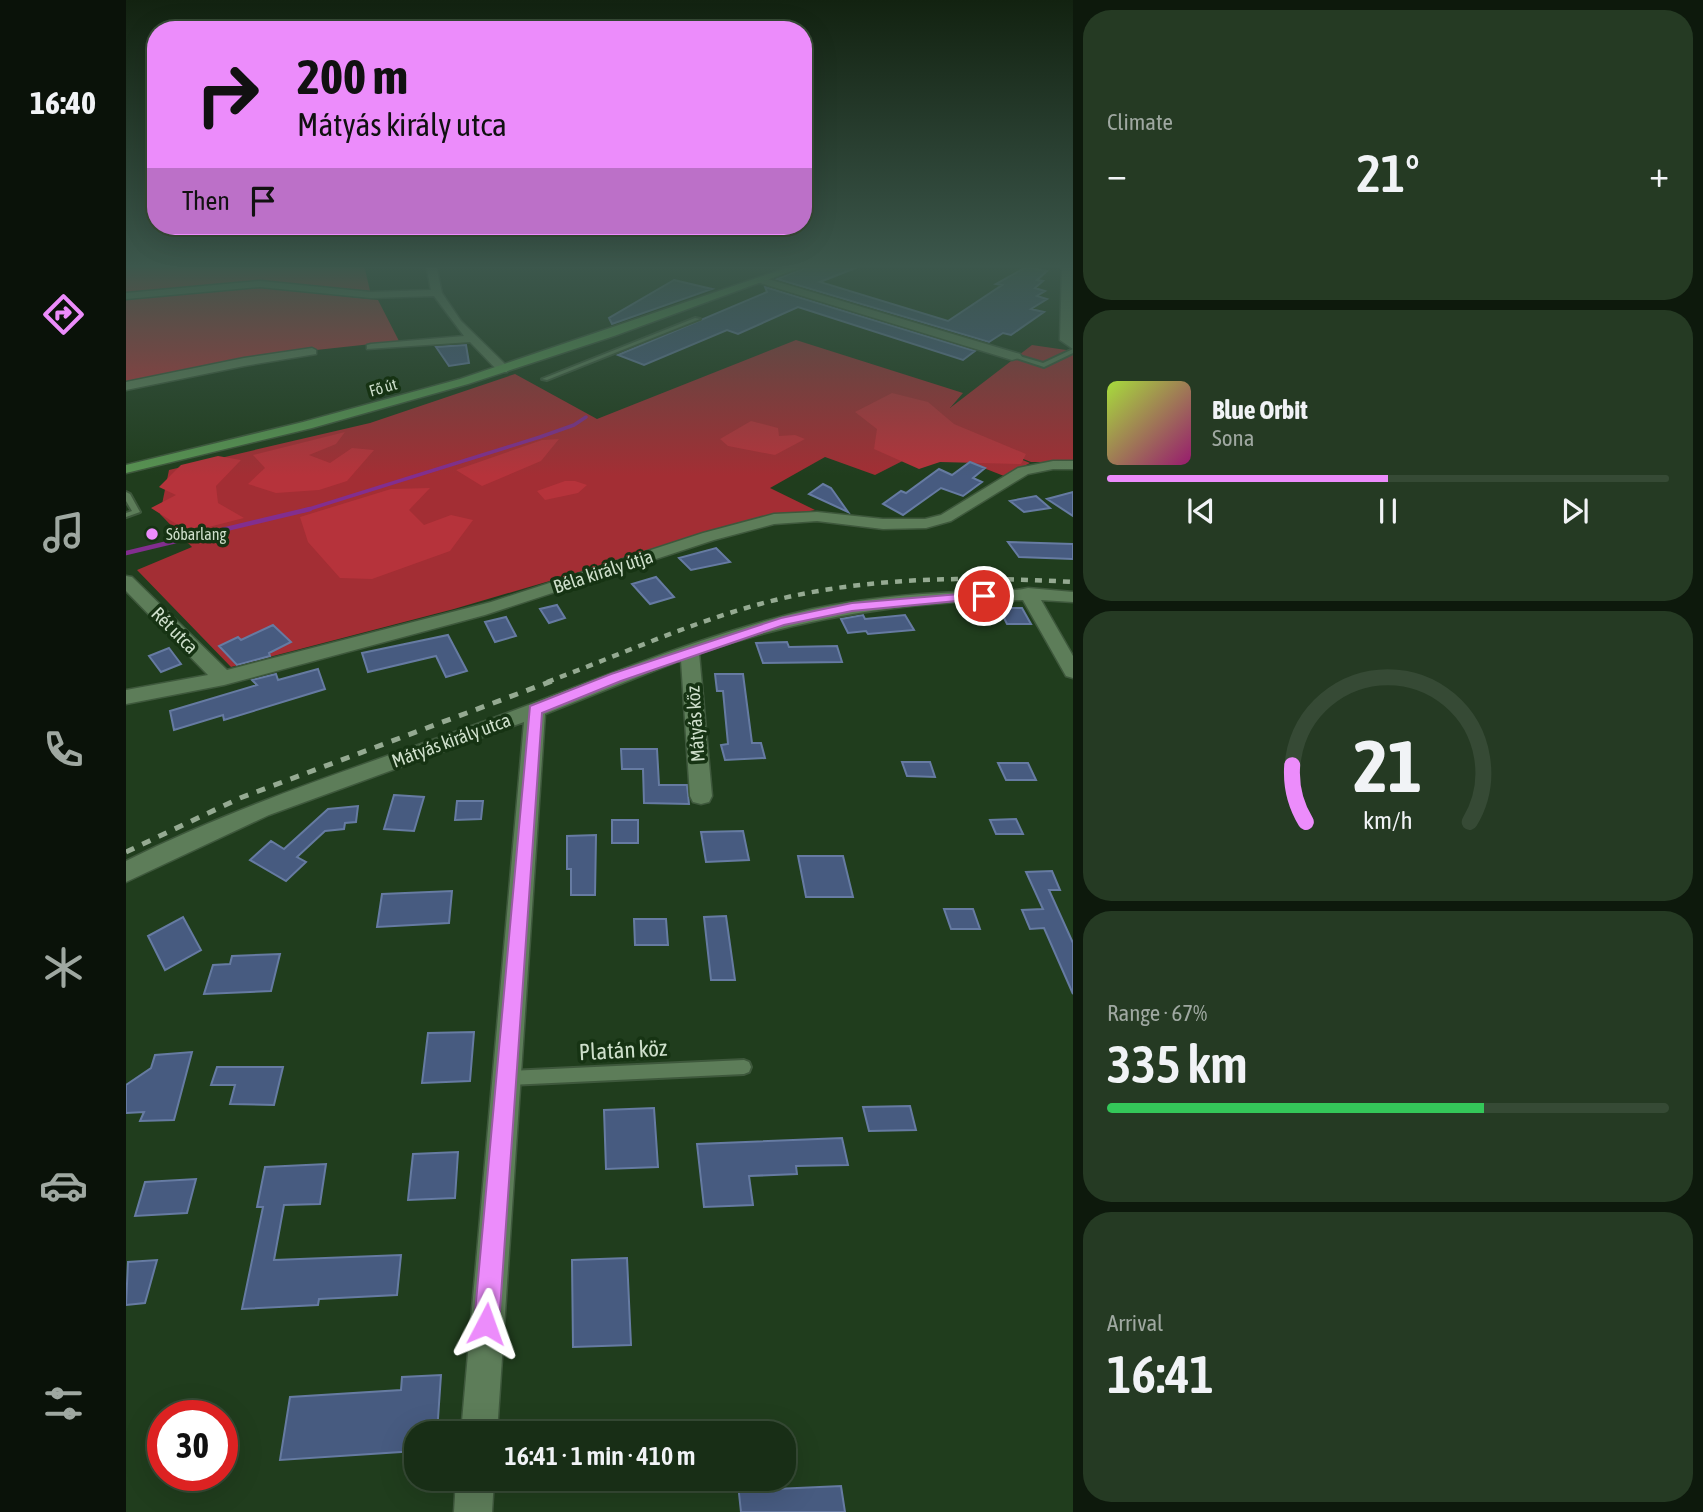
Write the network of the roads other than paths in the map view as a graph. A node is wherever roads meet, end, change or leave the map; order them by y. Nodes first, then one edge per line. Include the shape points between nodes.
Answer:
1 (468, 336) edge
2 (600, 336) edge
3 (655, 336) edge
4 (945, 336) edge
5 (471, 340) junction
6 (371, 347) dead end
7 (1073, 349) edge
8 (312, 352) dead end
9 (1016, 357) joint
10 (503, 369) junction
11 (545, 379) dead end
12 (126, 386) edge
13 (1073, 465) edge
14 (126, 469) edge
15 (126, 494) edge
16 (126, 515) edge
17 (126, 581) edge
18 (1028, 593) junction
19 (1073, 597) edge
20 (690, 652) junction
21 (1073, 672) edge
22 (224, 679) junction
23 (126, 697) edge
24 (535, 710) junction
25 (701, 796) dead end
26 (126, 872) edge
27 (744, 1067) dead end
28 (504, 1079) junction
29 (479, 1421) edge
30 (474, 1491) edge
31 (473, 1512) edge

1 - 5 street
2 - 10 main road, Fő út
3 - 11 lane
4 - 9 street
5 - 6 street
5 - 10 street
7 - 9 lane via 1044,365
8 - 12 street
10 - 14 main road, Fő út via 375,408
13 - 22 street, Béla király útja via 1023,471 933,524 817,516 776,519 623,563 519,600
15 - 16 lane via 136,512
17 - 22 street, Rét utca
18 - 19 street, Mátyás király utca
18 - 20 street, Mátyás király utca via 852,607 781,622
18 - 21 street
20 - 24 street, Mátyás király utca
20 - 25 street, Mátyás köz
22 - 23 street, Béla király útja
24 - 26 street, Mátyás király utca via 221,826
24 - 28 street
27 - 28 lane, Platán köz
28 - 29 street
30 - 31 street

